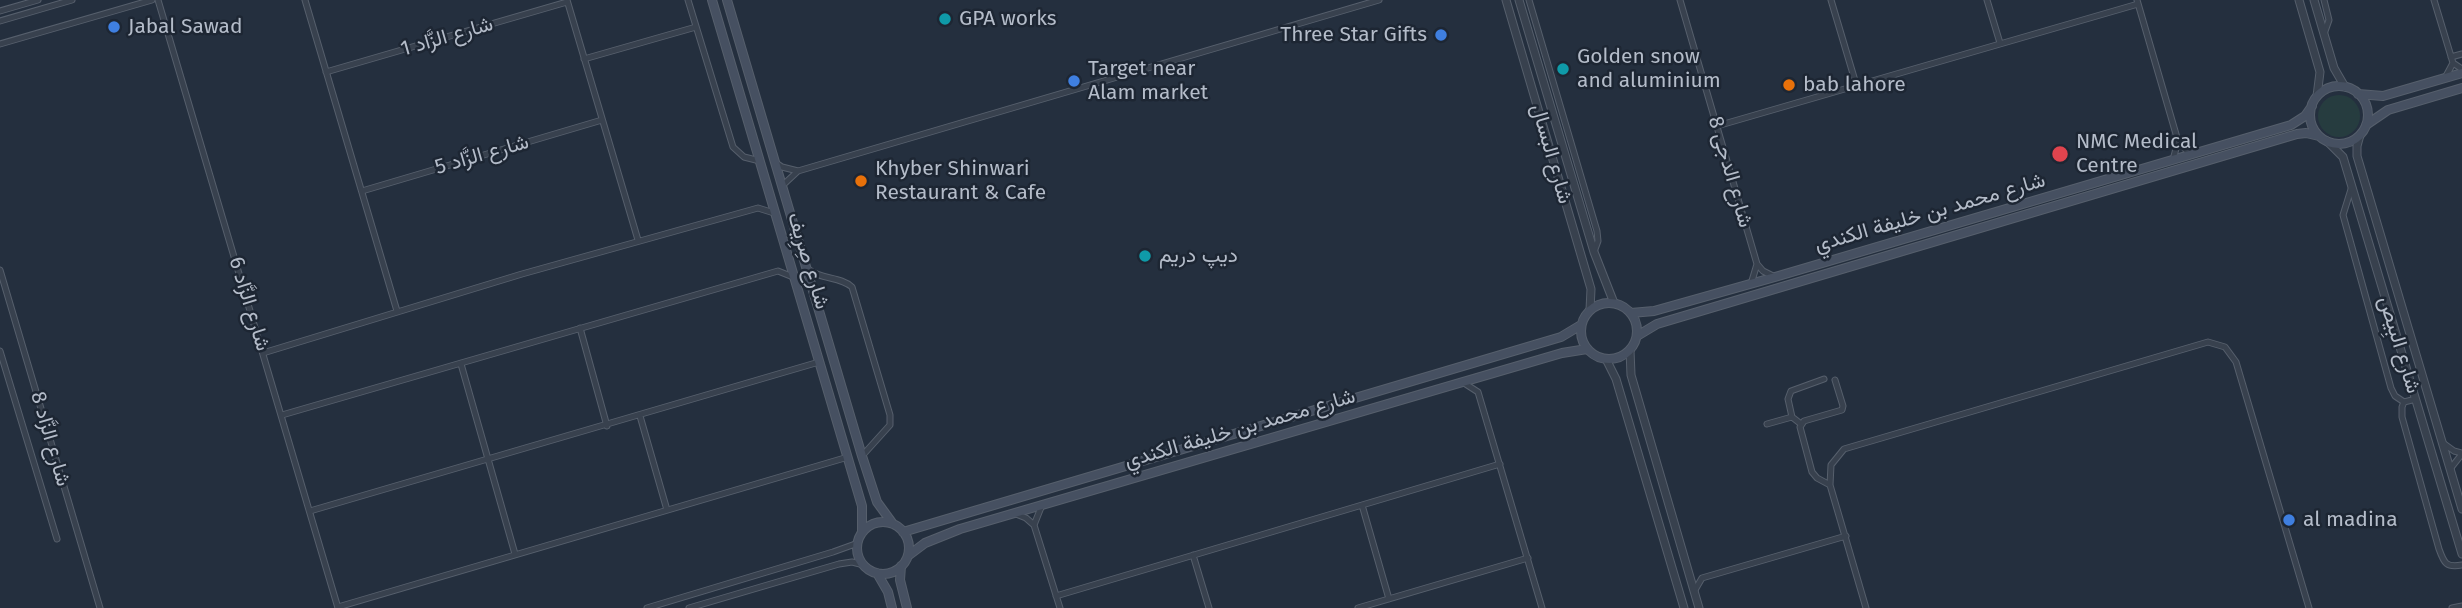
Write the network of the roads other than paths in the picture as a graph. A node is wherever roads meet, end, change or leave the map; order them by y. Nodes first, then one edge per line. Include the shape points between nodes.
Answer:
1 (38, 0) edge
2 (72, 0) edge
3 (152, 0) edge
4 (158, 0) edge
5 (305, 0) edge
6 (688, 0) edge
7 (712, 0) edge
8 (727, 0) edge
9 (1379, 0) edge
10 (1506, 0) edge
11 (1518, 0) edge
12 (1529, 0) edge
13 (1680, 0) edge
14 (1831, 0) edge
15 (1987, 0) edge
16 (2299, 0) edge
17 (2314, 0) edge
18 (2325, 0) edge
19 (2434, 0) edge
20 (567, 1) edge
21 (2137, 2) edge
22 (0, 11) edge
23 (0, 21) edge
24 (695, 27) junction
25 (2324, 34) junction
26 (2000, 43) junction
27 (0, 44) edge
28 (2462, 54) edge
29 (584, 59) junction
30 (2452, 60) junction
31 (2462, 71) edge
32 (327, 72) junction
33 (2445, 78) junction
34 (1856, 84) junction
35 (2345, 87) junction
36 (2462, 88) edge
37 (2358, 94) junction
38 (2317, 96) junction
39 (2312, 106) junction
40 (602, 120) junction
41 (2366, 125) junction
42 (1717, 126) junction
43 (2360, 135) junction
44 (2323, 139) junction
45 (2178, 141) junction
46 (2194, 154) junction
47 (2173, 160) junction
48 (760, 161) junction
49 (776, 163) junction
50 (798, 171) junction
51 (783, 185) junction
52 (2352, 186) junction
53 (362, 191) junction
54 (768, 191) junction
55 (758, 208) junction
56 (775, 214) junction
57 (638, 240) junction
58 (1594, 252) junction
59 (787, 254) junction
60 (1757, 264) junction
61 (808, 269) junction
62 (0, 270) edge
63 (778, 271) junction
64 (1775, 277) junction
65 (795, 279) junction
66 (1751, 284) junction
67 (1614, 303) junction
68 (1590, 310) junction
69 (397, 311) junction
70 (1632, 313) junction
71 (1581, 325) junction
72 (580, 328) junction
73 (1637, 336) junction
74 (1587, 349) junction
75 (1630, 350) junction
76 (0, 351) edge
77 (264, 352) junction
78 (1606, 359) junction
79 (819, 362) junction
80 (461, 364) junction
81 (1486, 375) junction
82 (1824, 379) dead end
83 (1836, 380) dead end
84 (1461, 382) junction
85 (1478, 392) junction
86 (2416, 399) junction
87 (2404, 402) junction
88 (282, 415) junction
89 (640, 416) junction
90 (1792, 416) junction
91 (1767, 424) dead end
92 (1801, 424) junction
93 (607, 426) junction
94 (2442, 442) junction
95 (2462, 454) edge
96 (862, 456) junction
97 (848, 457) junction
98 (488, 460) junction
99 (1500, 464) junction
100 (2450, 469) junction
101 (1829, 472) junction
102 (1817, 478) junction
103 (1830, 485) junction
104 (1042, 505) junction
105 (1362, 505) junction
106 (2462, 509) edge
107 (667, 510) junction
108 (310, 511) junction
109 (1013, 514) junction
110 (892, 524) junction
111 (1034, 525) junction
112 (903, 531) junction
113 (862, 533) junction
114 (1846, 536) junction
115 (57, 539) dead end
116 (858, 543) junction
117 (515, 554) junction
118 (2462, 554) edge
119 (908, 555) junction
120 (1193, 555) junction
121 (1528, 558) junction
122 (864, 565) junction
123 (2462, 565) edge
124 (901, 566) junction
125 (1689, 571) junction
126 (877, 573) junction
127 (1702, 578) junction
128 (1694, 592) junction
129 (1056, 596) junction
130 (1389, 599) junction
131 (2461, 605) edge
132 (100, 608) edge
133 (338, 608) edge
134 (647, 608) edge
135 (689, 608) edge
136 (892, 608) edge
137 (907, 608) edge
138 (1060, 608) edge
139 (1209, 608) edge
140 (1358, 608) edge
141 (1542, 608) edge
142 (1684, 608) edge
143 (1699, 608) edge
144 (1866, 608) edge
145 (2309, 608) edge
146 (2452, 608) edge

1 - 22 street
2 - 23 street
3 - 27 street
4 - 77 street, شارع الزَّاد 6
5 - 32 street
6 - 24 street
7 - 48 main road, شارع صِرِيف
8 - 49 main road, شارع صِرِيف
9 - 50 street
10 - 68 street, شارع البسال via 1591,289
11 - 58 street, شارع البسال
12 - 58 street via 1597,231
13 - 42 street, شارع الدجى 8
14 - 34 street
15 - 26 street
16 - 38 street via 2320,72
17 - 25 street
18 - 25 street via 2329,20
19 - 30 street
20 - 29 street
20 - 32 street, شارع الزَّاد 1
21 - 26 street
21 - 45 street
24 - 29 street
24 - 48 street via 733,147 744,157
25 - 35 street
26 - 34 street
28 - 30 street
29 - 40 street
30 - 31 street
30 - 33 street
31 - 33 main road
32 - 53 street
33 - 37 main road via 2383,96
34 - 42 street
35 - 37 main road
35 - 38 main road via 2330,88
36 - 41 main road via 2388,110
37 - 41 main road via 2367,108
38 - 39 main road
39 - 44 main road via 2311,122
39 - 46 main road, شارع محمد بن خليفة الكندي via 2295,123
40 - 53 street, شارع الزَّاد 5
40 - 57 street
41 - 43 main road
42 - 60 street, شارع الدجى 8
43 - 44 main road via 2334,144
43 - 94 street, شارع البِيص via 2357,156
44 - 52 street, شارع البِيص via 2343,157
44 - 73 main road, شارع محمد بن خليفة الكندي via 2297,134 1657,324
45 - 46 street
45 - 47 street
46 - 47 main road, شارع محمد بن خليفة الكندي
47 - 64 main road, شارع محمد بن خليفة الكندي
48 - 54 main road, شارع صِرِيف
49 - 50 street
49 - 51 main road, شارع صِرِيف
50 - 51 street
51 - 61 main road, شارع صِرِيف
52 - 86 street, شارع البِيص
52 - 87 street via 2343,215 2391,388
53 - 69 street
54 - 55 street
54 - 56 main road, شارع صِرِيف
55 - 56 street
55 - 57 street
56 - 59 main road, شارع صِرِيف
57 - 69 street
58 - 67 street, شارع البسال
59 - 63 street
59 - 65 main road, شارع صِرِيف
60 - 64 street
60 - 66 street
61 - 96 main road, شارع صِرِيف
61 - 96 street via 852,287 883,390 890,425
62 - 132 street, شارع الزَّاد 8
63 - 65 street
63 - 72 street
64 - 66 main road, شارع محمد بن خليفة الكندي
65 - 79 main road, شارع صِرِيف
66 - 70 main road, شارع محمد بن خليفة الكندي via 1648,313
67 - 68 main road
67 - 70 main road
68 - 71 main road
69 - 77 street
70 - 73 main road
71 - 74 main road
71 - 112 main road, شارع محمد بن خليفة الكندي via 1561,337
72 - 80 street
72 - 93 street
73 - 75 main road
74 - 78 main road
74 - 81 main road, شارع محمد بن خليفة الكندي
75 - 78 main road
75 - 125 street via 1631,375
76 - 115 street, شارع الزَّاد 8
77 - 88 street, شارع الزَّاد 6
78 - 142 street via 1616,379
79 - 89 street
79 - 97 main road, شارع صِرِيف
80 - 88 street
80 - 98 street
81 - 84 main road, شارع محمد بن خليفة الكندي
81 - 85 street
82 - 90 street via 1791,391
83 - 92 street via 1842,410
84 - 85 street
84 - 104 main road, شارع محمد بن خليفة الكندي
85 - 99 street
86 - 87 street
86 - 118 street, شارع البِيص
87 - 123 street via 2402,417 2441,556 2448,566
88 - 108 street, شارع الزَّاد 6
89 - 93 street
89 - 107 street
90 - 91 street
90 - 92 street
92 - 102 street
93 - 98 street
94 - 95 street
94 - 100 street, شارع البِيص
95 - 100 street
96 - 110 main road, شارع صِرِيف via 877,502
97 - 107 street
97 - 113 main road, شارع صِرِيف via 862,506
98 - 108 street
98 - 117 street
99 - 105 street
99 - 121 street
100 - 106 street, شارع البِيص
101 - 102 street
101 - 103 street
101 - 145 street via 1835,459 1850,446 2214,342 2230,351 2236,362
102 - 103 street
103 - 114 street
104 - 109 main road, شارع محمد بن خليفة الكندي
104 - 111 street
105 - 120 street
105 - 130 street
107 - 117 street
108 - 133 street, شارع الزَّاد 6
109 - 111 street
109 - 119 main road, شارع محمد بن خليفة الكندي via 940,536
110 - 112 main road
110 - 113 main road via 876,523
111 - 129 street
112 - 119 main road
113 - 116 main road
114 - 127 street
114 - 144 street
116 - 122 main road
116 - 134 street
117 - 133 street
119 - 124 main road
120 - 129 street
120 - 139 street
121 - 130 street
121 - 141 street
122 - 126 main road
122 - 135 street via 839,564
124 - 126 main road
124 - 137 main road
125 - 127 street
125 - 128 street
126 - 136 main road
127 - 128 street
128 - 143 street
129 - 138 street
130 - 140 street
131 - 146 street

